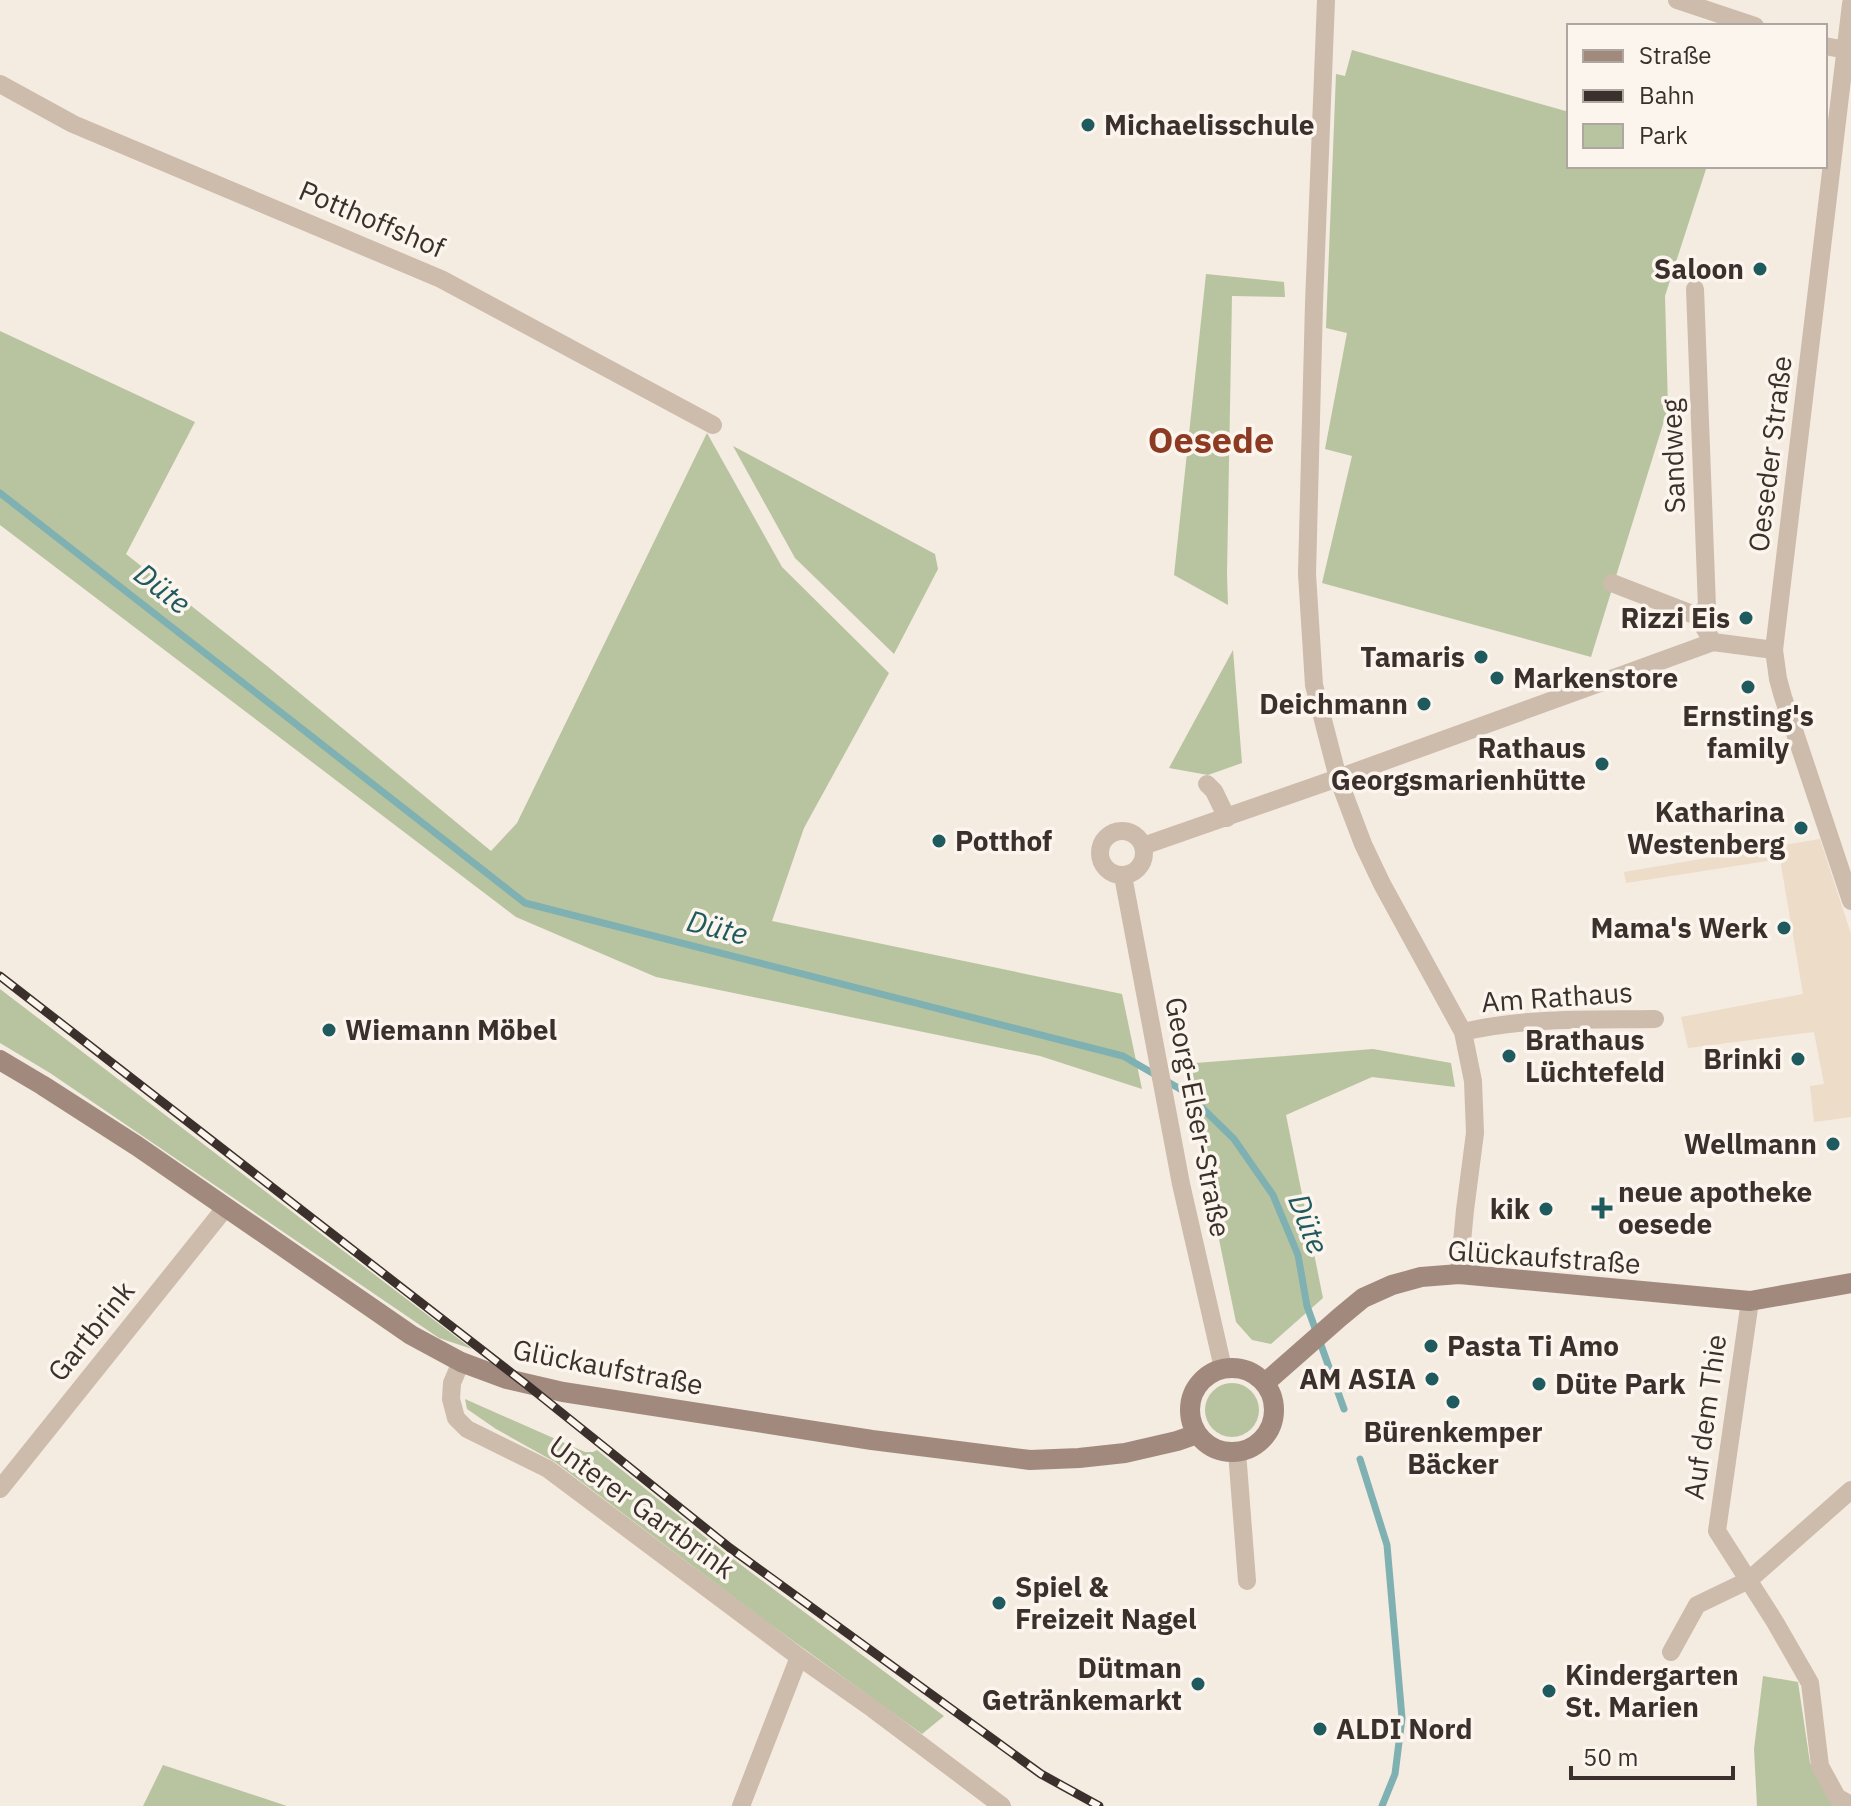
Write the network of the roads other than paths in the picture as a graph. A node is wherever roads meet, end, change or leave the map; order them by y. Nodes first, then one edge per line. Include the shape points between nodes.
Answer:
1 (1326, 0) edge
2 (1677, 0) edge
3 (1851, 4) edge
4 (1749, 24) edge
5 (1827, 46) edge
6 (1846, 50) junction
7 (0, 84) edge
8 (1695, 289) dead end
9 (713, 425) dead end
10 (1612, 583) dead end
11 (1697, 616) junction
12 (1713, 642) junction
13 (1774, 650) junction
14 (1338, 778) junction
15 (1207, 784) dead end
16 (1227, 818) junction
17 (1143, 846) junction
18 (1847, 872) edge
19 (1123, 876) junction
20 (1851, 901) edge
21 (1655, 1019) dead end
22 (1463, 1032) junction
23 (0, 1060) edge
24 (226, 1207) junction
25 (1459, 1274) junction
26 (1851, 1283) edge
27 (1750, 1301) junction
28 (461, 1362) junction
29 (1223, 1368) junction
30 (1265, 1383) junction
31 (1197, 1434) junction
32 (1237, 1452) junction
33 (0, 1489) edge
34 (1851, 1490) edge
35 (1749, 1580) junction
36 (1247, 1581) dead end
37 (1671, 1652) dead end
38 (799, 1657) junction
39 (1851, 1805) edge
40 (741, 1806) edge
41 (1002, 1806) edge

1 - 14 street via 1307,574 1314,685
2 - 4 street
3 - 6 street, Oeseder Straße
5 - 6 street
6 - 13 street, Oeseder Straße
7 - 9 street, Potthoffshof via 73,124 441,279
8 - 11 street, Sandweg via 1707,607
10 - 11 street
11 - 12 street
12 - 13 street
12 - 14 street
13 - 18 street, Oeseder Straße via 1783,697
14 - 16 street
14 - 22 street via 1382,884
15 - 16 street
16 - 17 street
17 - 19 street via 1140,865
17 - 19 street via 1134,834 1120,831 1102,843 1103,865
18 - 20 street, Oeseder Straße
19 - 29 street, Georg-Elser-Straße
21 - 22 street, Am Rathaus via 1490,1025
22 - 25 street via 1473,1081 1475,1133
23 - 24 main road, Glückaufstraße
24 - 28 main road, Glückaufstraße via 411,1335
24 - 33 street, Gartbrink
25 - 27 main road, Glückaufstraße
25 - 30 main road, Glückaufstraße via 1421,1277 1363,1298
26 - 27 main road, Glückaufstraße
27 - 35 street, Auf dem Thie via 1717,1531
28 - 31 main road, Glückaufstraße via 563,1392 1030,1460 1125,1453
28 - 38 street, Unterer Gartbrink via 451,1399 456,1418 467,1429 548,1469
29 - 30 main road via 1246,1370
29 - 31 main road via 1210,1373 1193,1394 1191,1421
30 - 32 main road via 1275,1406 1274,1419 1260,1441
31 - 32 main road via 1214,1448
32 - 36 street
34 - 35 street
35 - 37 street via 1697,1605
35 - 39 street, Auf dem Thie via 1810,1683 1820,1766 1837,1797
38 - 40 street
38 - 41 street, Unterer Gartbrink

